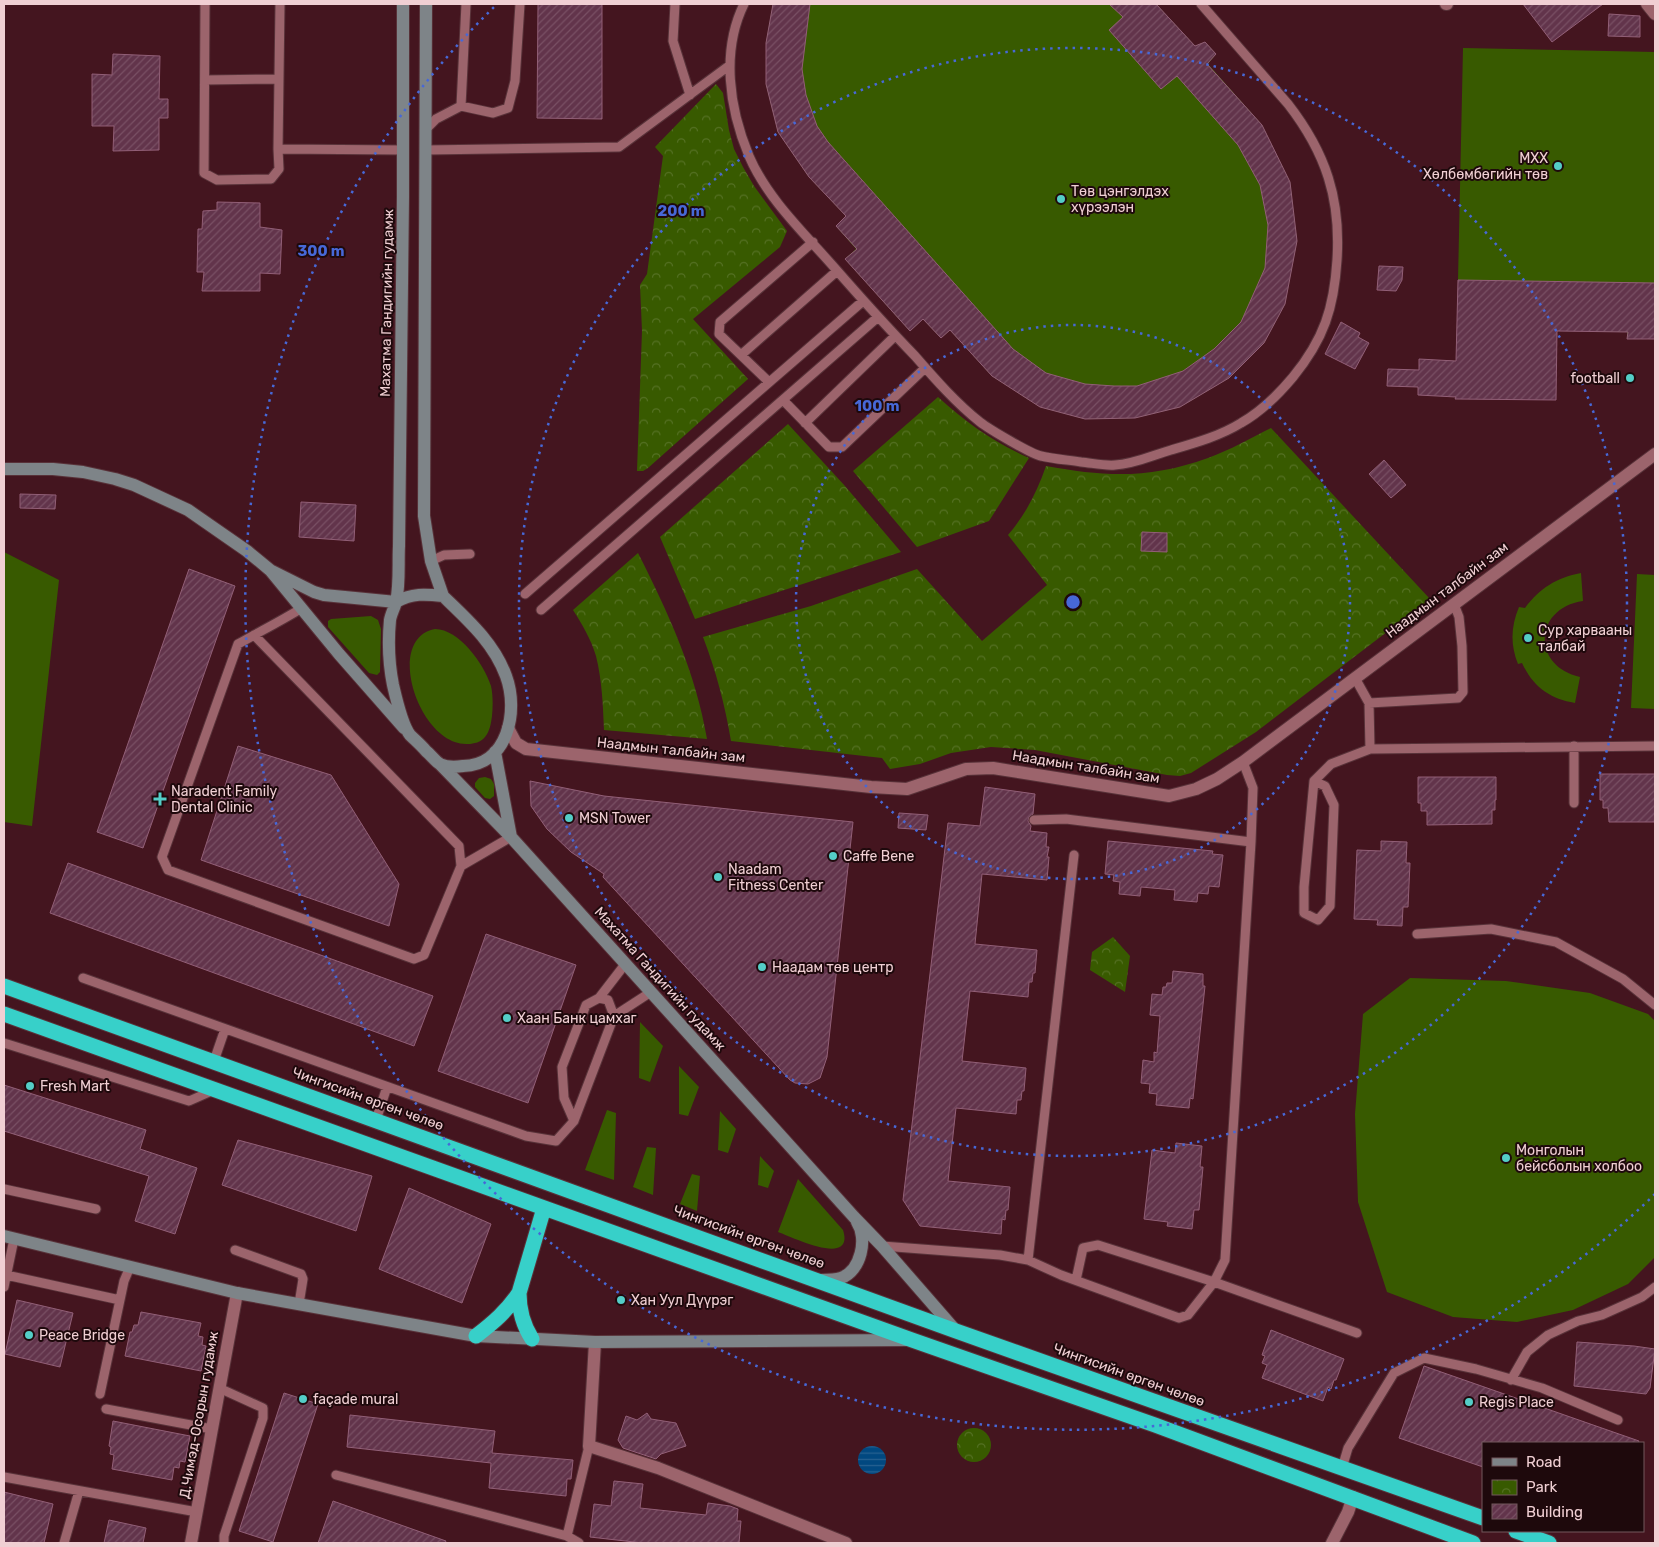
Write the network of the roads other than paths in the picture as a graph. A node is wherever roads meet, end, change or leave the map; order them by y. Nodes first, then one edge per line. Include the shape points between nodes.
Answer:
1 (205, 4) edge
2 (280, 4) edge
3 (403, 4) edge
4 (426, 4) edge
5 (466, 4) edge
6 (520, 4) edge
7 (675, 4) edge
8 (744, 4) edge
9 (1202, 4) edge
10 (1647, 4) edge
11 (1655, 14) edge
12 (730, 65) junction
13 (205, 80) junction
14 (279, 80) junction
15 (690, 95) junction
16 (461, 106) junction
17 (426, 129) junction
18 (278, 149) junction
19 (403, 150) junction
20 (426, 150) junction
21 (813, 242) junction
22 (838, 271) junction
23 (863, 300) junction
24 (878, 317) junction
25 (895, 336) junction
26 (741, 355) junction
27 (926, 368) junction
28 (769, 382) junction
29 (783, 400) junction
30 (805, 423) junction
31 (1655, 454) edge
32 (4, 468) edge
33 (470, 554) dead end
34 (431, 561) junction
35 (270, 570) junction
36 (525, 594) dead end
37 (443, 596) junction
38 (396, 602) junction
39 (1454, 604) junction
40 (302, 608) junction
41 (540, 610) dead end
42 (254, 635) junction
43 (1356, 678) junction
44 (1369, 703) junction
45 (508, 728) junction
46 (409, 734) junction
47 (1574, 746) junction
48 (1655, 746) edge
49 (1370, 749) junction
50 (495, 752) junction
51 (1243, 762) junction
52 (440, 764) junction
53 (1314, 781) junction
54 (1574, 804) dead end
55 (1034, 820) dead end
56 (511, 837) junction
57 (1251, 842) junction
58 (1074, 854) dead end
59 (461, 866) junction
60 (1417, 934) dead end
61 (626, 963) junction
62 (83, 978) dead end
63 (4, 986) edge
64 (651, 992) junction
65 (599, 998) junction
66 (1655, 1005) edge
67 (4, 1014) edge
68 (614, 1016) junction
69 (225, 1029) junction
70 (4, 1043) edge
71 (214, 1061) junction
72 (387, 1087) junction
73 (215, 1090) junction
74 (376, 1120) junction
75 (574, 1120) junction
76 (4, 1189) edge
77 (544, 1208) junction
78 (96, 1209) dead end
79 (854, 1218) junction
80 (9, 1238) edge
81 (882, 1246) junction
82 (235, 1250) dead end
83 (1028, 1260) junction
84 (130, 1267) junction
85 (6, 1274) junction
86 (821, 1280) junction
87 (1076, 1280) junction
88 (1214, 1282) junction
89 (4, 1287) edge
90 (1655, 1287) edge
91 (237, 1293) junction
92 (520, 1293) junction
93 (120, 1300) junction
94 (299, 1304) junction
95 (956, 1331) junction
96 (1358, 1333) dead end
97 (476, 1336) junction
98 (532, 1339) junction
99 (912, 1340) junction
100 (595, 1342) junction
101 (1511, 1380) junction
102 (219, 1388) junction
103 (100, 1394) dead end
104 (106, 1409) dead end
105 (1618, 1420) dead end
106 (212, 1429) junction
107 (590, 1446) junction
108 (1342, 1468) junction
109 (336, 1475) dead end
110 (4, 1477) edge
111 (79, 1491) junction
112 (1353, 1497) junction
113 (197, 1512) junction
114 (1482, 1518) edge
115 (1519, 1532) edge
116 (1446, 1533) junction
117 (566, 1536) junction
118 (64, 1543) edge
119 (192, 1543) edge
120 (224, 1543) edge
121 (579, 1543) edge
122 (846, 1543) edge
123 (1332, 1543) edge
124 (1460, 1543) edge
125 (1473, 1543) edge
126 (1549, 1543) edge

1 - 13 lane
2 - 14 lane
3 - 19 main road, Махатма Гандигийн гудамж
4 - 17 main road
5 - 16 lane
6 - 16 lane via 515,82 508,108 493,113
7 - 15 lane via 673,41
8 - 12 lane via 732,36
9 - 27 lane via 1301,120 1318,149 1331,185 1338,231 1335,292 1325,325 1304,364 1269,403 1241,424 1200,442 1113,466 1037,456 982,423
10 - 11 street
12 - 15 lane
12 - 21 lane via 734,111 750,157 772,195
13 - 14 lane
13 - 18 lane via 204,173 217,180 271,179 278,169
14 - 18 lane
15 - 20 lane via 619,147
16 - 17 lane via 436,119
17 - 20 main road
18 - 19 lane
19 - 38 main road, Махатма Гандигийн гудамж
20 - 34 main road via 424,516
21 - 22 lane
21 - 26 lane via 720,322 719,334
22 - 23 lane
22 - 26 lane
23 - 24 lane
23 - 28 lane
24 - 25 lane
24 - 29 lane
25 - 27 lane
25 - 30 lane
26 - 28 lane
27 - 30 lane via 842,447 828,447
28 - 36 lane
29 - 30 lane
29 - 41 lane
31 - 39 street, Наадмын талбайн зам
32 - 35 main road via 66,470 124,482 188,510
33 - 34 lane via 444,555
34 - 37 main road
35 - 38 main road via 324,595
35 - 40 main road
37 - 38 main road via 418,594
37 - 45 main road via 477,630 501,664 510,697
38 - 46 main road via 390,619 392,680
39 - 43 street, Наадмын талбайн зам
39 - 44 lane via 1462,646 1463,692 1458,698
40 - 42 lane
40 - 46 main road
42 - 59 lane via 459,846
42 - 59 lane via 238,644 227,673 162,857 168,870 414,959 424,955
43 - 44 lane
43 - 51 street, Наадмын талбайн зам
44 - 49 lane
45 - 50 main road via 504,741
45 - 51 street, Наадмын талбайн зам via 514,742 526,749 893,789 907,789 966,770 993,768 1169,796 1196,789
46 - 52 main road
47 - 48 lane
47 - 49 lane
47 - 54 lane
49 - 53 lane via 1331,764
50 - 52 main road via 472,766
50 - 56 main road
51 - 57 lane via 1253,788
52 - 56 main road, Махатма Гандигийн гудамж
53 - 53 lane via 1304,913 1318,920 1330,906 1334,804 1324,786
55 - 57 lane via 1066,820
56 - 59 lane
56 - 61 main road, Махатма Гандигийн гудамж
57 - 88 lane via 1224,1260
58 - 83 lane
60 - 66 lane via 1491,929 1556,942 1623,979
61 - 64 main road, Махатма Гандигийн гудамж
61 - 65 lane
62 - 69 lane
63 - 71 highway, Чингисийн өргөн чөлөө
64 - 68 lane
64 - 79 main road, Махатма Гандигийн гудамж
65 - 68 lane via 608,1000
65 - 75 lane via 586,1005 562,1068 564,1098
67 - 73 highway
68 - 75 lane
69 - 71 lane
69 - 72 lane
70 - 73 lane via 189,1101
71 - 74 highway, Чингисийн өргөн чөлөө
72 - 74 lane
72 - 75 lane via 526,1136 556,1141
73 - 77 highway
74 - 86 highway, Чингисийн өргөн чөлөө
76 - 78 lane
77 - 92 highway
77 - 99 highway
79 - 81 main road, Махатма Гандигийн гудамж
79 - 86 main road via 863,1243 858,1260 841,1278
80 - 84 main road
80 - 85 lane
81 - 83 lane
81 - 95 main road, Махатма Гандигийн гудамж
82 - 94 lane via 301,1274
83 - 87 lane
84 - 91 main road
84 - 93 lane
85 - 89 lane
85 - 93 lane
86 - 95 highway, Чингисийн өргөн чөлөө
87 - 88 lane via 1179,1318 1188,1315
87 - 88 lane via 1083,1248 1098,1244
88 - 96 lane
90 - 101 lane via 1642,1297 1602,1316 1578,1321 1548,1335 1527,1352
91 - 94 main road
91 - 102 street, Д.Чимэд-Осорын гудамж
92 - 97 highway via 497,1321
92 - 98 highway via 522,1319
93 - 103 lane
94 - 97 main road
95 - 108 highway, Чингисийн өргөн чөлөө
97 - 98 main road
98 - 100 main road
99 - 100 main road
99 - 112 highway
100 - 107 street
101 - 105 lane via 1542,1388
101 - 108 lane via 1424,1358 1394,1373 1348,1448
102 - 106 street, Д.Чимэд-Осорын гудамж
102 - 120 lane via 263,1408 263,1418
104 - 106 lane
106 - 113 street, Д.Чимэд-Осорын гудамж
107 - 117 lane
107 - 122 street via 658,1468
108 - 114 highway, Чингисийн өргөн чөлөө
109 - 117 lane
110 - 111 lane
111 - 113 lane
111 - 118 lane
112 - 116 highway
112 - 123 street
113 - 119 street, Д.Чимэд-Осорын гудамж
115 - 126 highway
116 - 124 highway
116 - 125 highway
117 - 121 lane

